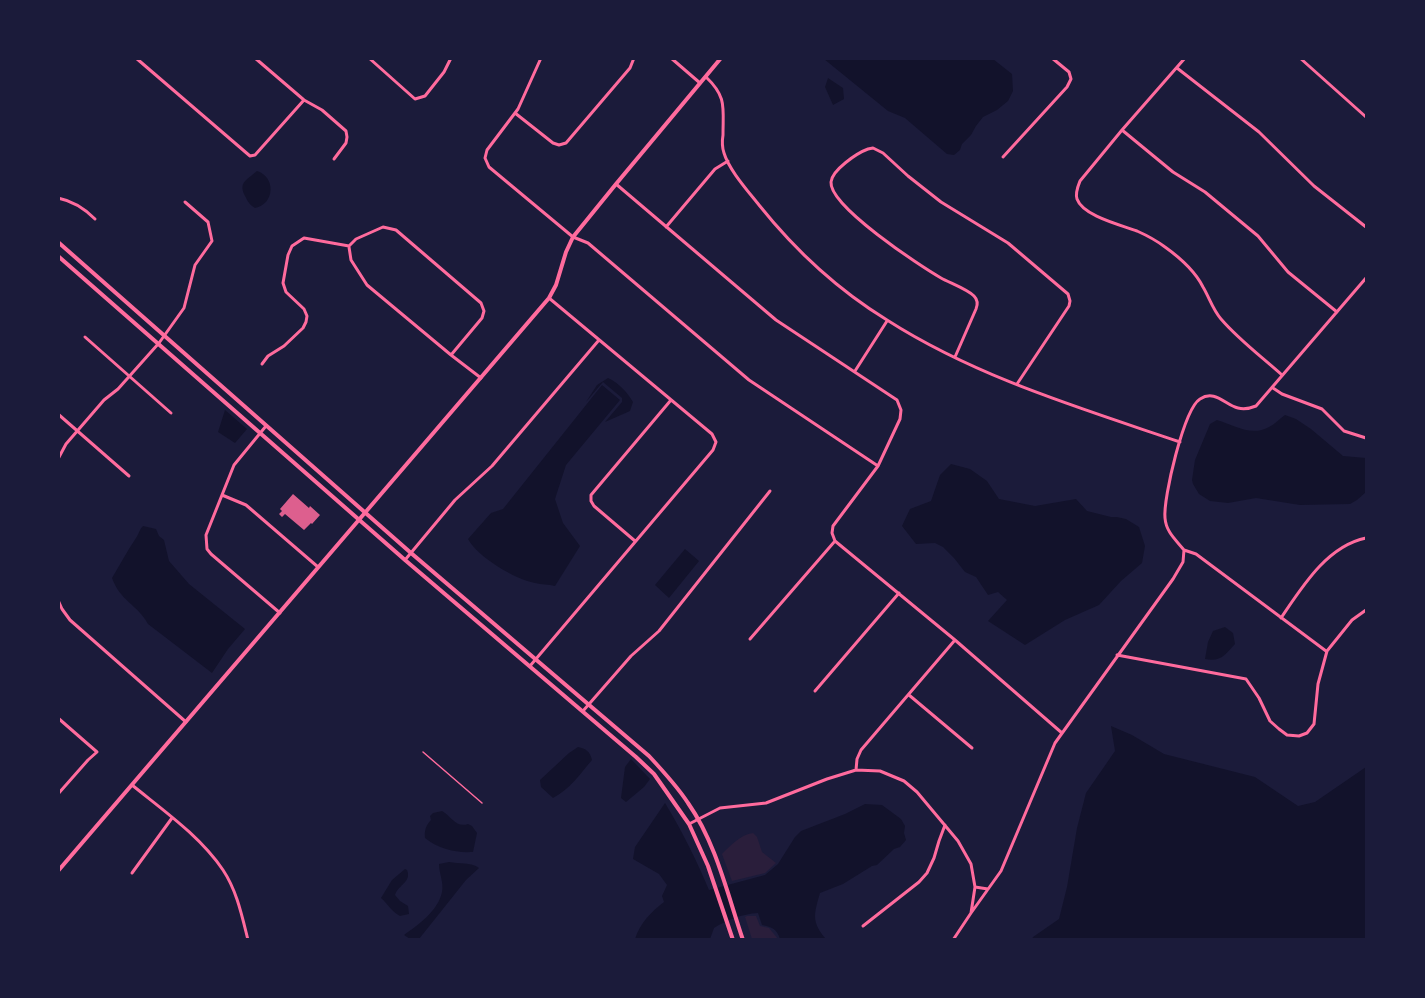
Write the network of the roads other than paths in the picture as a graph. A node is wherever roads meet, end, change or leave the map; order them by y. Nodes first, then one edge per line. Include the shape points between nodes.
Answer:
1 (136, 58) edge
2 (255, 58) edge
3 (369, 58) edge
4 (450, 58) edge
5 (541, 58) edge
6 (634, 58) edge
7 (671, 58) edge
8 (721, 58) edge
9 (1052, 58) edge
10 (1185, 58) edge
11 (1300, 58) edge
12 (1177, 69) junction
13 (706, 77) junction
14 (700, 83) junction
15 (304, 100) junction
16 (515, 113) junction
17 (1366, 117) edge
18 (1122, 129) junction
19 (1004, 157) dead end
20 (334, 159) dead end
21 (728, 161) junction
22 (616, 184) junction
23 (58, 198) edge
24 (185, 202) dead end
25 (95, 219) dead end
26 (666, 227) junction
27 (1366, 227) edge
28 (573, 237) junction
29 (58, 242) edge
30 (349, 246) junction
31 (58, 256) edge
32 (1366, 278) edge
33 (549, 298) junction
34 (1337, 312) junction
35 (887, 321) junction
36 (165, 335) junction
37 (85, 337) dead end
38 (599, 339) junction
39 (159, 343) junction
40 (451, 355) junction
41 (955, 357) junction
42 (262, 364) dead end
43 (855, 371) junction
44 (1282, 375) junction
45 (130, 376) junction
46 (481, 378) junction
47 (1017, 384) junction
48 (1272, 388) junction
49 (671, 400) junction
50 (171, 413) dead end
51 (58, 414) edge
52 (266, 426) junction
53 (78, 431) junction
54 (260, 434) junction
55 (1366, 438) edge
56 (1180, 442) junction
57 (58, 459) edge
58 (878, 466) junction
59 (129, 476) dead end
60 (770, 491) dead end
61 (222, 495) junction
62 (365, 512) junction
63 (358, 519) junction
64 (1366, 538) edge
65 (835, 541) junction
66 (636, 542) junction
67 (1184, 550) junction
68 (411, 553) junction
69 (405, 560) junction
70 (318, 568) junction
71 (899, 593) junction
72 (58, 600) edge
73 (1366, 610) edge
74 (480, 612) junction
75 (280, 613) junction
76 (1281, 618) junction
77 (474, 619) junction
78 (750, 639) dead end
79 (956, 640) junction
80 (1327, 651) junction
81 (1118, 655) junction
82 (536, 659) junction
83 (530, 666) junction
84 (815, 691) dead end
85 (909, 695) junction
86 (589, 704) junction
87 (582, 711) junction
88 (58, 718) edge
89 (186, 722) junction
90 (1062, 733) junction
91 (630, 739) junction
92 (624, 747) junction
93 (972, 748) dead end
94 (423, 752) dead end
95 (856, 770) junction
96 (132, 785) junction
97 (58, 794) edge
98 (482, 802) dead end
99 (172, 818) junction
100 (698, 819) junction
101 (689, 824) junction
102 (945, 825) junction
103 (58, 872) edge
104 (132, 873) dead end
105 (975, 887) junction
106 (989, 889) junction
107 (971, 913) junction
108 (863, 926) dead end
109 (248, 939) edge
110 (733, 939) edge
111 (743, 939) edge
112 (953, 939) edge

1 - 15 street via 250,156
2 - 15 street
3 - 4 street via 415,99 425,96
5 - 16 street
6 - 16 street via 630,68 566,143 553,143
7 - 14 street
8 - 13 main road
9 - 19 street via 1069,72 1071,80
10 - 12 street
11 - 17 street
12 - 18 street
12 - 27 street via 1259,132 1314,186
13 - 14 main road
13 - 21 street via 723,100 722,143
14 - 22 main road
15 - 20 street via 346,131 346,143
16 - 28 street via 487,150 489,167
18 - 34 street via 1258,236 1288,272
18 - 44 street via 1080,181 1076,197 1080,204 1165,247 1191,269 1220,318
21 - 26 street via 715,169
21 - 35 street via 799,250 841,288
22 - 26 street
22 - 28 main road
23 - 25 street via 85,209
24 - 36 street via 208,222 212,240 195,265 184,308
26 - 43 street via 771,316
28 - 33 main road
28 - 58 street via 588,243 749,380
29 - 36 main road
30 - 40 street via 351,260 367,285
30 - 40 street via 383,227 396,230 481,303 482,318
30 - 42 street via 304,238 292,246 283,283 286,292 304,309 306,322
31 - 39 main road
32 - 34 street
33 - 38 street
33 - 46 main road
34 - 44 street
35 - 41 street
35 - 43 street
36 - 39 street
36 - 52 main road
37 - 45 street
38 - 49 street
38 - 68 street via 492,466 455,500
39 - 45 street
39 - 54 main road
40 - 46 street
41 - 47 street
41 - 47 street via 976,309 976,300 880,236 832,190 832,178 839,168 864,150 878,150 931,195 1008,243 1065,290 1069,306
43 - 58 street via 897,400 901,410
44 - 48 street
45 - 50 street
45 - 53 street
46 - 62 main road
47 - 56 street
48 - 55 street via 1322,409 1344,431
48 - 56 street via 1249,409 1238,408 1218,397 1200,398
49 - 66 street via 712,434 716,442
49 - 66 street via 591,495 594,506
51 - 53 street
52 - 54 street
52 - 62 main road
53 - 57 street
53 - 59 street
54 - 61 street via 234,465
54 - 63 main road
56 - 67 street via 1165,520 1169,533
58 - 65 street via 833,526
60 - 86 street via 659,631
61 - 70 street via 246,505
61 - 75 street via 206,535 207,549
62 - 63 main road
62 - 68 main road
63 - 69 main road
63 - 70 main road
64 - 76 street via 1344,547 1318,568
65 - 71 street
65 - 78 street
66 - 82 street
67 - 76 street via 1196,554
67 - 81 street via 1183,562 1173,579
68 - 69 street
68 - 74 main road
69 - 77 main road
70 - 75 main road
71 - 79 street
71 - 84 street
72 - 89 street via 70,620
73 - 80 street via 1352,620
74 - 77 street
74 - 82 main road
75 - 89 main road
76 - 80 street
77 - 83 main road
79 - 85 street
79 - 90 street
80 - 81 street via 1318,684 1314,724 1308,734 1299,736 1287,735 1270,721 1246,679
81 - 90 street
82 - 83 street
82 - 86 main road
83 - 87 main road
85 - 93 street
85 - 95 street via 861,750
86 - 87 street
86 - 91 main road
87 - 92 main road
88 - 97 street via 97,752
89 - 96 main road
90 - 106 street via 1001,871
91 - 92 street
91 - 100 main road via 663,771
92 - 101 main road via 654,774
94 - 98 lane
95 - 100 street via 766,803 720,808
95 - 102 street via 880,771 904,781
96 - 99 street
96 - 103 main road
99 - 104 street
99 - 109 street via 225,871
100 - 101 street
100 - 111 main road via 726,884
101 - 110 main road
102 - 105 street via 971,864
102 - 108 street via 927,873
105 - 106 street
105 - 107 street
106 - 107 street
107 - 112 street

